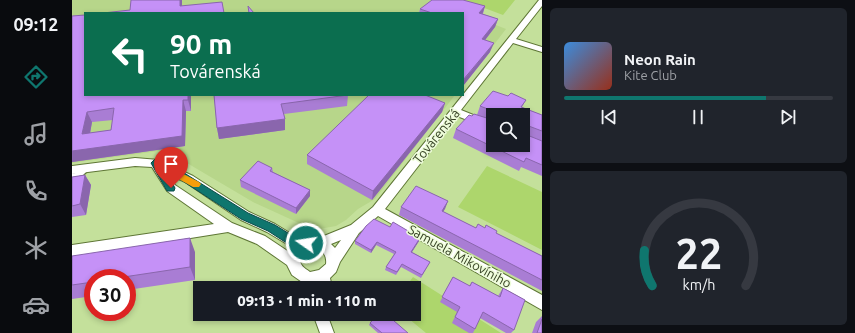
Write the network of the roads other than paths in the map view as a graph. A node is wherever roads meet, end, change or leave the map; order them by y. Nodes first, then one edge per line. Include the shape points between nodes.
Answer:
1 (542, 1) edge
2 (510, 40) junction
3 (542, 50) edge
4 (456, 112) junction
5 (486, 124) edge
6 (155, 163) junction
7 (87, 168) junction
8 (72, 170) edge
9 (72, 176) edge
10 (377, 210) junction
11 (228, 227) junction
12 (355, 229) junction
13 (320, 244) junction
14 (300, 246) junction
15 (72, 251) edge
16 (333, 260) junction
17 (292, 261) junction
18 (307, 281) edge
19 (313, 281) edge
20 (322, 281) edge
21 (324, 281) edge
22 (542, 303) edge
23 (323, 321) edge
24 (329, 321) edge
25 (327, 333) edge
26 (330, 333) edge

1 - 2 street, Továrenská
2 - 3 street
2 - 4 street, Továrenská
4 - 5 street
4 - 10 street, Továrenská
6 - 7 street via 135,162
6 - 11 street, Továrenská via 171,188
6 - 14 street via 178,173 245,216 272,228
7 - 8 street
7 - 9 lane via 81,174
10 - 12 street, Továrenská
10 - 22 street, Samuela Mikovíniho
11 - 15 street
11 - 17 street, Továrenská via 261,240
12 - 13 street, Továrenská
12 - 16 street, Továrenská
13 - 14 street, Továrenská via 306,243
13 - 16 street via 331,253
14 - 17 street
16 - 21 street, Továrenská
17 - 18 street, Továrenská
19 - 20 street, Továrenská via 318,278
23 - 25 street
24 - 26 street

